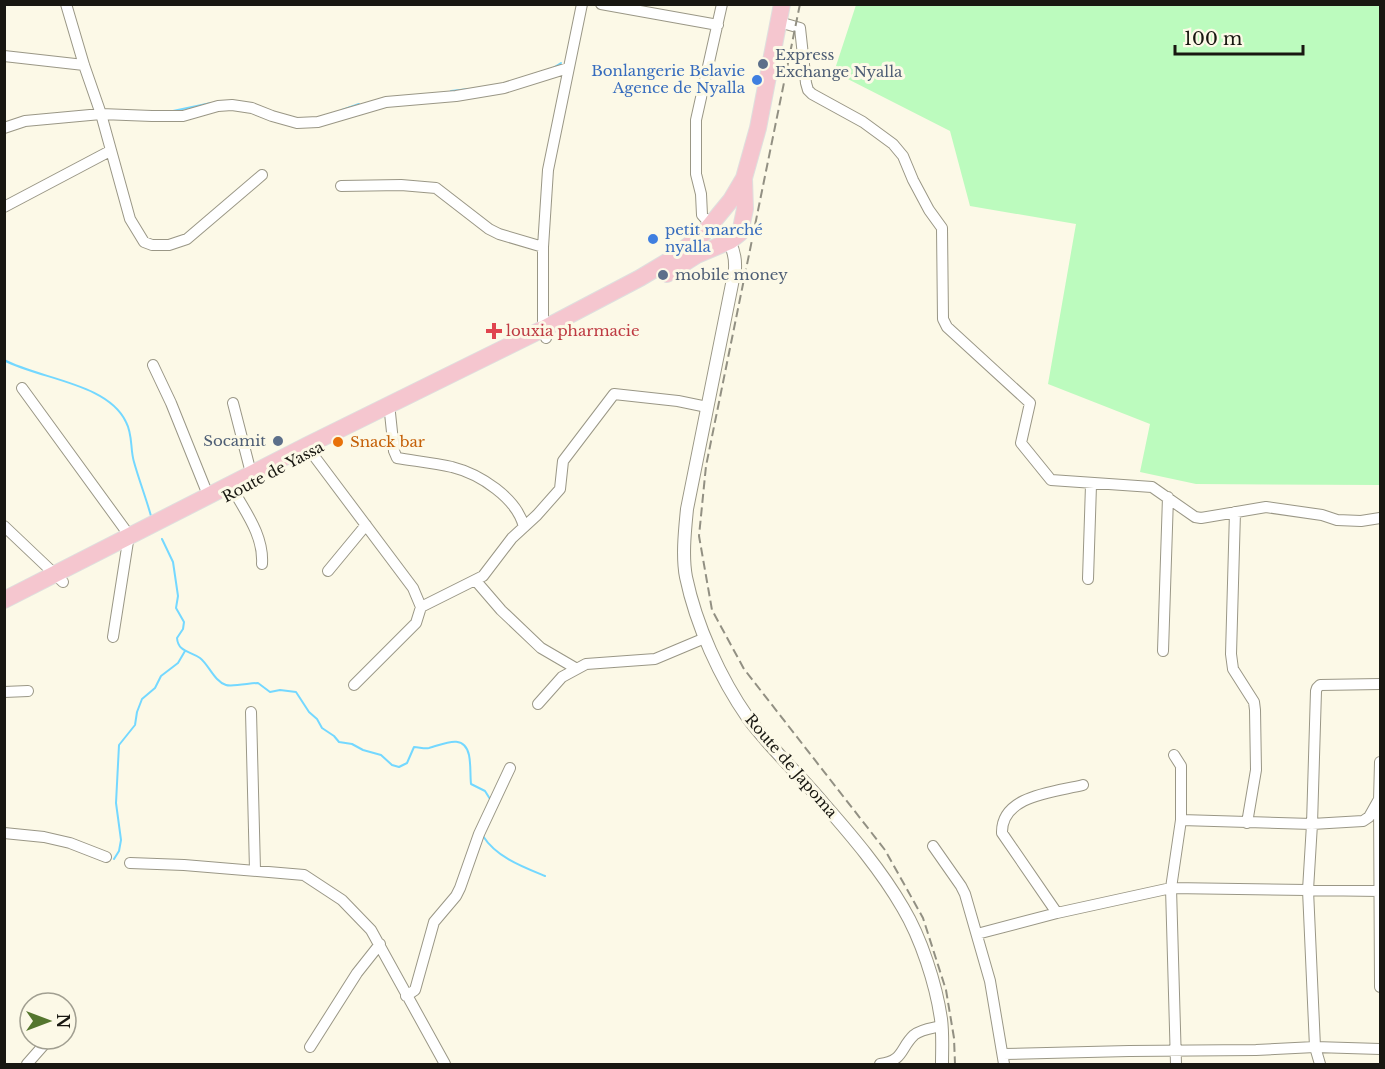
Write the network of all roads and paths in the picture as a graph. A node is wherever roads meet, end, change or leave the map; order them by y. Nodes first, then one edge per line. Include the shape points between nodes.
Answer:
1 (66, 4) edge
2 (582, 4) edge
3 (601, 4) edge
4 (722, 4) edge
5 (782, 4) edge
6 (779, 22) junction
7 (718, 25) junction
8 (4, 56) edge
9 (84, 65) junction
10 (568, 68) junction
11 (101, 114) junction
12 (4, 128) edge
13 (110, 151) junction
14 (261, 176) dead end
15 (744, 178) junction
16 (341, 186) dead end
17 (4, 207) edge
18 (711, 225) junction
19 (730, 241) junction
20 (543, 247) junction
21 (671, 266) junction
22 (544, 333) junction
23 (153, 365) dead end
24 (22, 388) dead end
25 (233, 403) dead end
26 (707, 407) junction
27 (390, 414) junction
28 (309, 448) junction
29 (251, 473) junction
30 (1091, 485) junction
31 (232, 489) junction
32 (208, 495) junction
33 (1168, 497) junction
34 (1234, 512) junction
35 (1380, 518) edge
36 (366, 525) junction
37 (4, 526) edge
38 (524, 527) junction
39 (128, 542) junction
40 (262, 564) dead end
41 (328, 571) dead end
42 (59, 578) junction
43 (1088, 579) dead end
44 (476, 581) junction
45 (4, 600) edge
46 (421, 607) junction
47 (4, 612) edge
48 (113, 637) dead end
49 (705, 638) junction
50 (1163, 651) dead end
51 (577, 669) junction
52 (1380, 684) edge
53 (354, 685) dead end
54 (28, 691) dead end
55 (4, 692) edge
56 (538, 704) dead end
57 (251, 712) dead end
58 (1174, 755) dead end
59 (1380, 762) edge
60 (510, 768) dead end
61 (1083, 785) dead end
62 (1379, 801) junction
63 (1181, 820) junction
64 (1248, 823) junction
65 (1312, 824) junction
66 (4, 833) edge
67 (933, 846) dead end
68 (106, 857) dead end
69 (130, 863) dead end
70 (255, 870) junction
71 (1171, 888) junction
72 (1308, 890) junction
73 (1380, 892) edge
74 (1057, 913) junction
75 (977, 934) junction
76 (380, 944) junction
77 (1380, 987) edge
78 (406, 996) junction
79 (941, 1026) junction
80 (310, 1047) dead end
81 (1315, 1047) junction
82 (1380, 1049) edge
83 (39, 1051) edge
84 (1176, 1051) junction
85 (1004, 1060) edge
86 (27, 1065) edge
87 (445, 1065) edge
88 (880, 1065) edge
89 (942, 1065) edge
90 (1176, 1065) edge
91 (1320, 1065) edge

1 - 9 street
2 - 10 street
3 - 7 street
4 - 7 street
5 - 6 main road
6 - 15 main road
6 - 30 street via 800,28 808,90 863,122 903,156 942,228 943,319 951,332 1030,403 1022,443 1051,480
7 - 18 street via 696,120 695,144 702,215
8 - 9 street
9 - 11 street
10 - 11 street via 504,88 386,102 318,122 297,123 232,105 183,116
10 - 20 street via 548,170
11 - 12 street via 25,121
11 - 13 street
13 - 14 street via 129,219 144,242 152,245 187,239
13 - 17 street
15 - 18 main road
15 - 19 main road via 743,225
16 - 20 street via 436,188 489,229
18 - 19 street
18 - 21 main road
19 - 21 main road
19 - 26 street, Route de Japoma via 735,269
20 - 22 street
21 - 22 main road, Route de Yassa
22 - 27 main road, Route de Yassa
22 - 28 main road, Route de Yassa
23 - 32 street
24 - 39 street
25 - 29 street
26 - 38 street via 614,394 566,455 560,489
26 - 49 street, Route de Japoma via 685,525 686,578
27 - 28 main road, Route de Yassa
27 - 38 street via 397,458 454,468 485,481 508,497
28 - 29 main road, Route de Yassa
28 - 31 main road, Route de Yassa
28 - 36 street
29 - 31 main road, Route de Yassa
30 - 33 street via 1147,486
30 - 43 street
31 - 32 main road, Route de Yassa
31 - 39 main road, Route de Yassa
31 - 40 street via 259,537
32 - 39 main road, Route de Yassa
33 - 34 street via 1195,517
33 - 50 street
34 - 35 street via 1266,507 1337,520
34 - 64 street via 1231,654 1233,669 1254,702 1255,711 1256,770
36 - 41 street
36 - 46 street via 413,588
37 - 42 street
38 - 44 street
39 - 42 main road, Route de Yassa
39 - 48 street
42 - 45 main road, Route de Yassa
42 - 47 main road, Route de Yassa
44 - 46 street
44 - 51 street via 535,643
46 - 53 street via 416,623
49 - 51 street via 655,659 594,662
49 - 79 street, Route de Japoma via 749,719 823,802 904,909 920,944
51 - 56 street via 562,677
52 - 65 street via 1317,688
54 - 55 street
57 - 70 street
58 - 63 street via 1181,766
59 - 62 street
60 - 78 street via 460,888 434,922 415,990
61 - 74 street via 1023,800 1008,811 1002,824 1002,833
62 - 65 street via 1363,821
62 - 73 street
63 - 64 street
63 - 71 street
64 - 65 street
65 - 72 street
66 - 68 street via 70,843
67 - 75 street via 961,886
69 - 70 street
70 - 76 street via 304,875 342,900
71 - 72 street
71 - 74 street
71 - 84 street
72 - 73 street
72 - 81 street
73 - 77 street
74 - 75 street
75 - 85 street
76 - 78 street
76 - 80 street
78 - 87 street
79 - 88 street via 915,1034 897,1059
79 - 89 street, Route de Japoma
81 - 82 street
81 - 84 street
81 - 91 street
83 - 86 street
84 - 85 street
84 - 90 street

